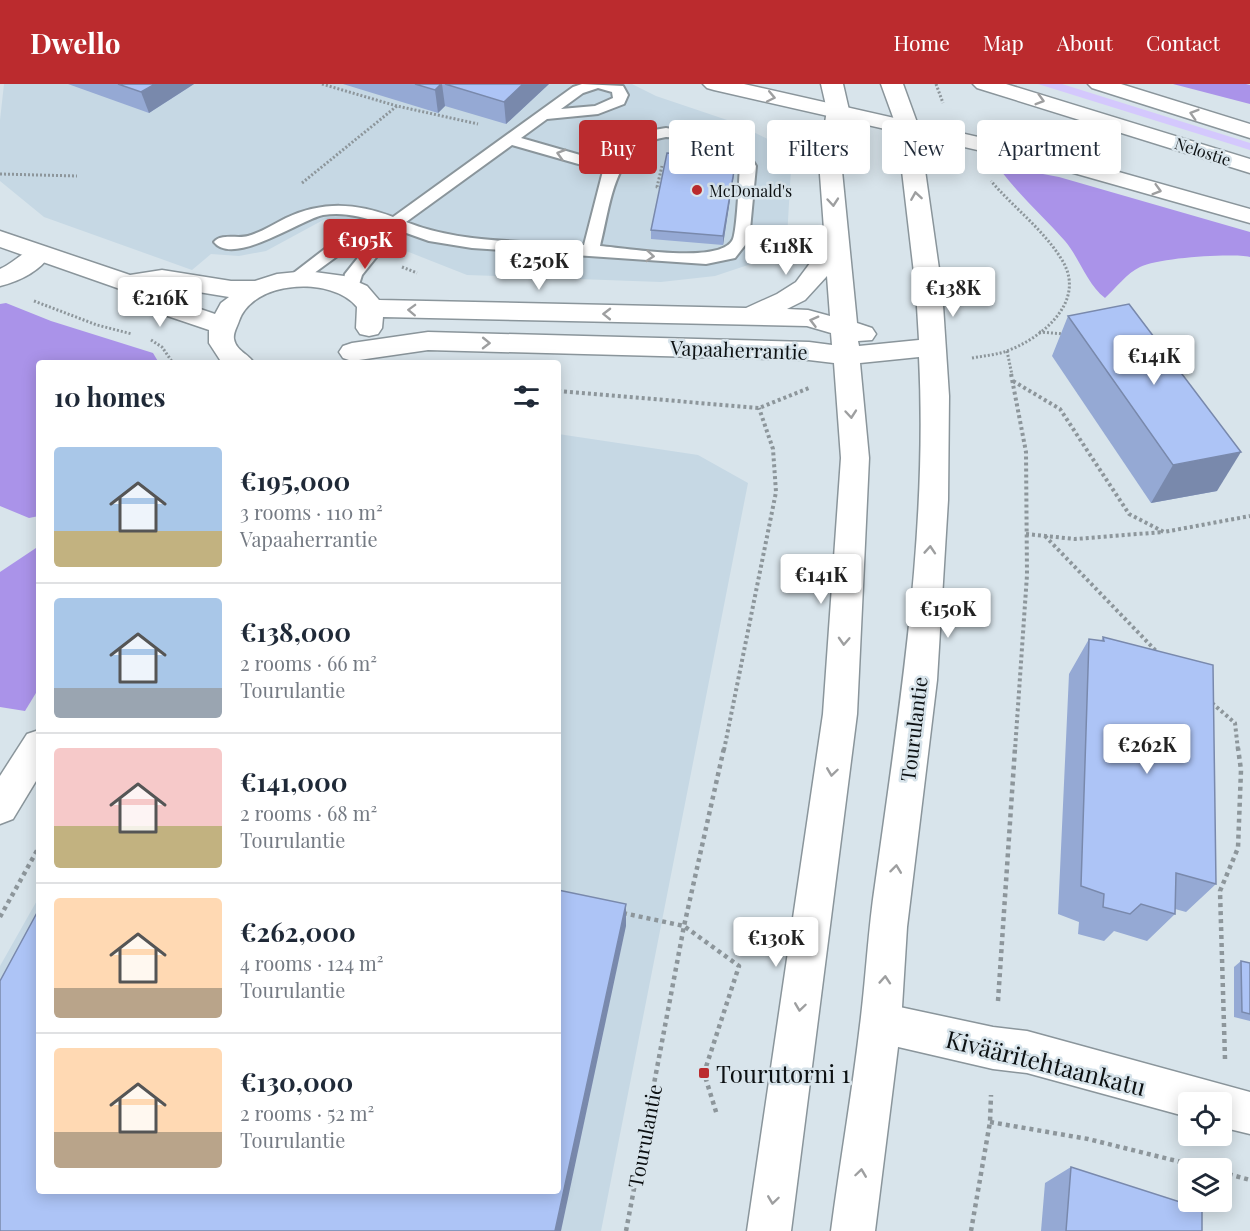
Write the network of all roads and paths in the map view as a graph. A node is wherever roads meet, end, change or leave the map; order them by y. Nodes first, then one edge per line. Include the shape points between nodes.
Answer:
1 (598, 84) edge
2 (714, 84) edge
3 (831, 84) edge
4 (936, 84) edge
5 (984, 84) edge
6 (1099, 84) edge
7 (894, 91) edge
8 (838, 110) junction
9 (544, 115) junction
10 (905, 120) edge
11 (952, 120) edge
12 (882, 121) edge
13 (1250, 131) edge
14 (657, 133) edge
15 (511, 140) junction
16 (965, 141) joint
17 (579, 160) edge
18 (1250, 166) edge
19 (0, 174) edge
20 (610, 174) edge
21 (915, 174) edge
22 (77, 176) dead end
23 (1250, 216) edge
24 (395, 223) junction
25 (0, 238) edge
26 (222, 242) dead end
27 (837, 243) junction
28 (591, 251) junction
29 (39, 254) junction
30 (0, 278) edge
31 (296, 278) junction
32 (129, 284) junction
33 (351, 287) junction
34 (257, 289) junction
35 (31, 300) dead end
36 (370, 308) junction
37 (741, 316) junction
38 (222, 325) junction
39 (1039, 332) junction
40 (1068, 334) dead end
41 (138, 336) dead end
42 (1144, 337) edge
43 (1164, 338) dead end
44 (845, 343) junction
45 (932, 347) junction
46 (1007, 351) junction
47 (342, 357) edge
48 (969, 359) dead end
49 (235, 360) edge
50 (1012, 380) junction
51 (818, 385) dead end
52 (561, 391) edge
53 (759, 408) junction
54 (1250, 516) edge
55 (1164, 532) junction
56 (1026, 534) junction
57 (1045, 536) junction
58 (1164, 659) edge
59 (1203, 695) edge
60 (36, 750) edge
61 (0, 808) edge
62 (36, 852) edge
63 (615, 911) edge
64 (0, 917) edge
65 (684, 926) junction
66 (881, 1023) junction
67 (993, 1048) junction
68 (1226, 1063) dead end
69 (1178, 1093) edge
70 (1232, 1109) edge
71 (1250, 1113) edge
72 (717, 1115) dead end
73 (990, 1122) junction
74 (1178, 1161) edge
75 (1232, 1176) edge
76 (1250, 1180) edge
77 (626, 1231) edge
78 (769, 1231) edge
79 (853, 1231) edge
80 (971, 1231) edge

1 - 9 lane via 578,90
1 - 9 lane via 618,89 619,101 598,110
2 -> 8 main road
3 - 8 main road
4 - 11 path
5 -> 18 main road, Nelostie
13 -> 6 main road, Nelostie
7 - 10 main road, Tourulantie
8 - 12 main road
8 -> 27 main road via 830,160
9 - 15 lane
28 -> 14 lane via 706,259 729,254 741,240 748,166 743,156 687,134
17 -> 15 lane
15 - 24 lane
16 -> 23 main road via 1062,163
16 - 39 path via 1004,198 1053,248 1068,271 1066,305 1053,323
19 - 22 path
20 - 28 lane
45 -> 21 main road, Tourulantie via 926,254
24 - 26 lane via 337,208 306,213 257,240 240,245
24 - 28 lane via 439,239
24 - 31 lane via 345,242
24 - 33 lane via 354,274
25 - 29 main road
27 - 37 main road, Vapaaherrantie via 809,285 788,302
27 - 44 main road
29 - 30 main road via 21,269
29 - 32 main road
31 - 33 main road via 326,279
31 - 34 main road
32 - 34 main road via 162,278
32 - 38 main road via 141,298
33 - 36 main road
34 - 38 main road via 241,299
35 - 41 path
37 -> 36 main road, Vapaaherrantie
36 - 47 main road via 371,323 365,338
44 -> 37 main road, Vapaaherrantie via 808,318
38 - 49 main road via 224,348
39 - 40 path
39 - 46 path
42 - 43 path
44 - 45 main road, Vapaaherrantie
47 -> 44 main road, Vapaaherrantie via 428,341 809,351
44 -> 78 main road via 855,458 840,714
66 -> 45 main road, Tourulantie via 888,927 920,680 932,523
46 - 48 path
46 - 50 path
50 - 55 path via 1060,410 1129,514
50 - 56 path via 1026,452
51 - 53 path
52 - 53 path
53 - 65 path, Tourulantie via 773,449 776,492
54 - 55 path
55 - 57 path via 1075,539
56 - 57 path
56 - 67 path via 1027,575
57 - 58 path
59 - 68 path via 1234,723 1241,770 1238,848 1220,891
60 - 61 main road
62 - 64 path
63 - 65 path
65 - 72 path via 739,966 704,1073
65 - 77 path, Tourulantie
66 - 67 main road, Kivääritehtaankatu
79 -> 66 main road, Tourulantie
67 - 69 main road, Kivääritehtaankatu via 1027,1052
67 - 73 path
70 - 71 main road
73 - 74 path via 1088,1139
73 - 80 path
75 - 76 path

